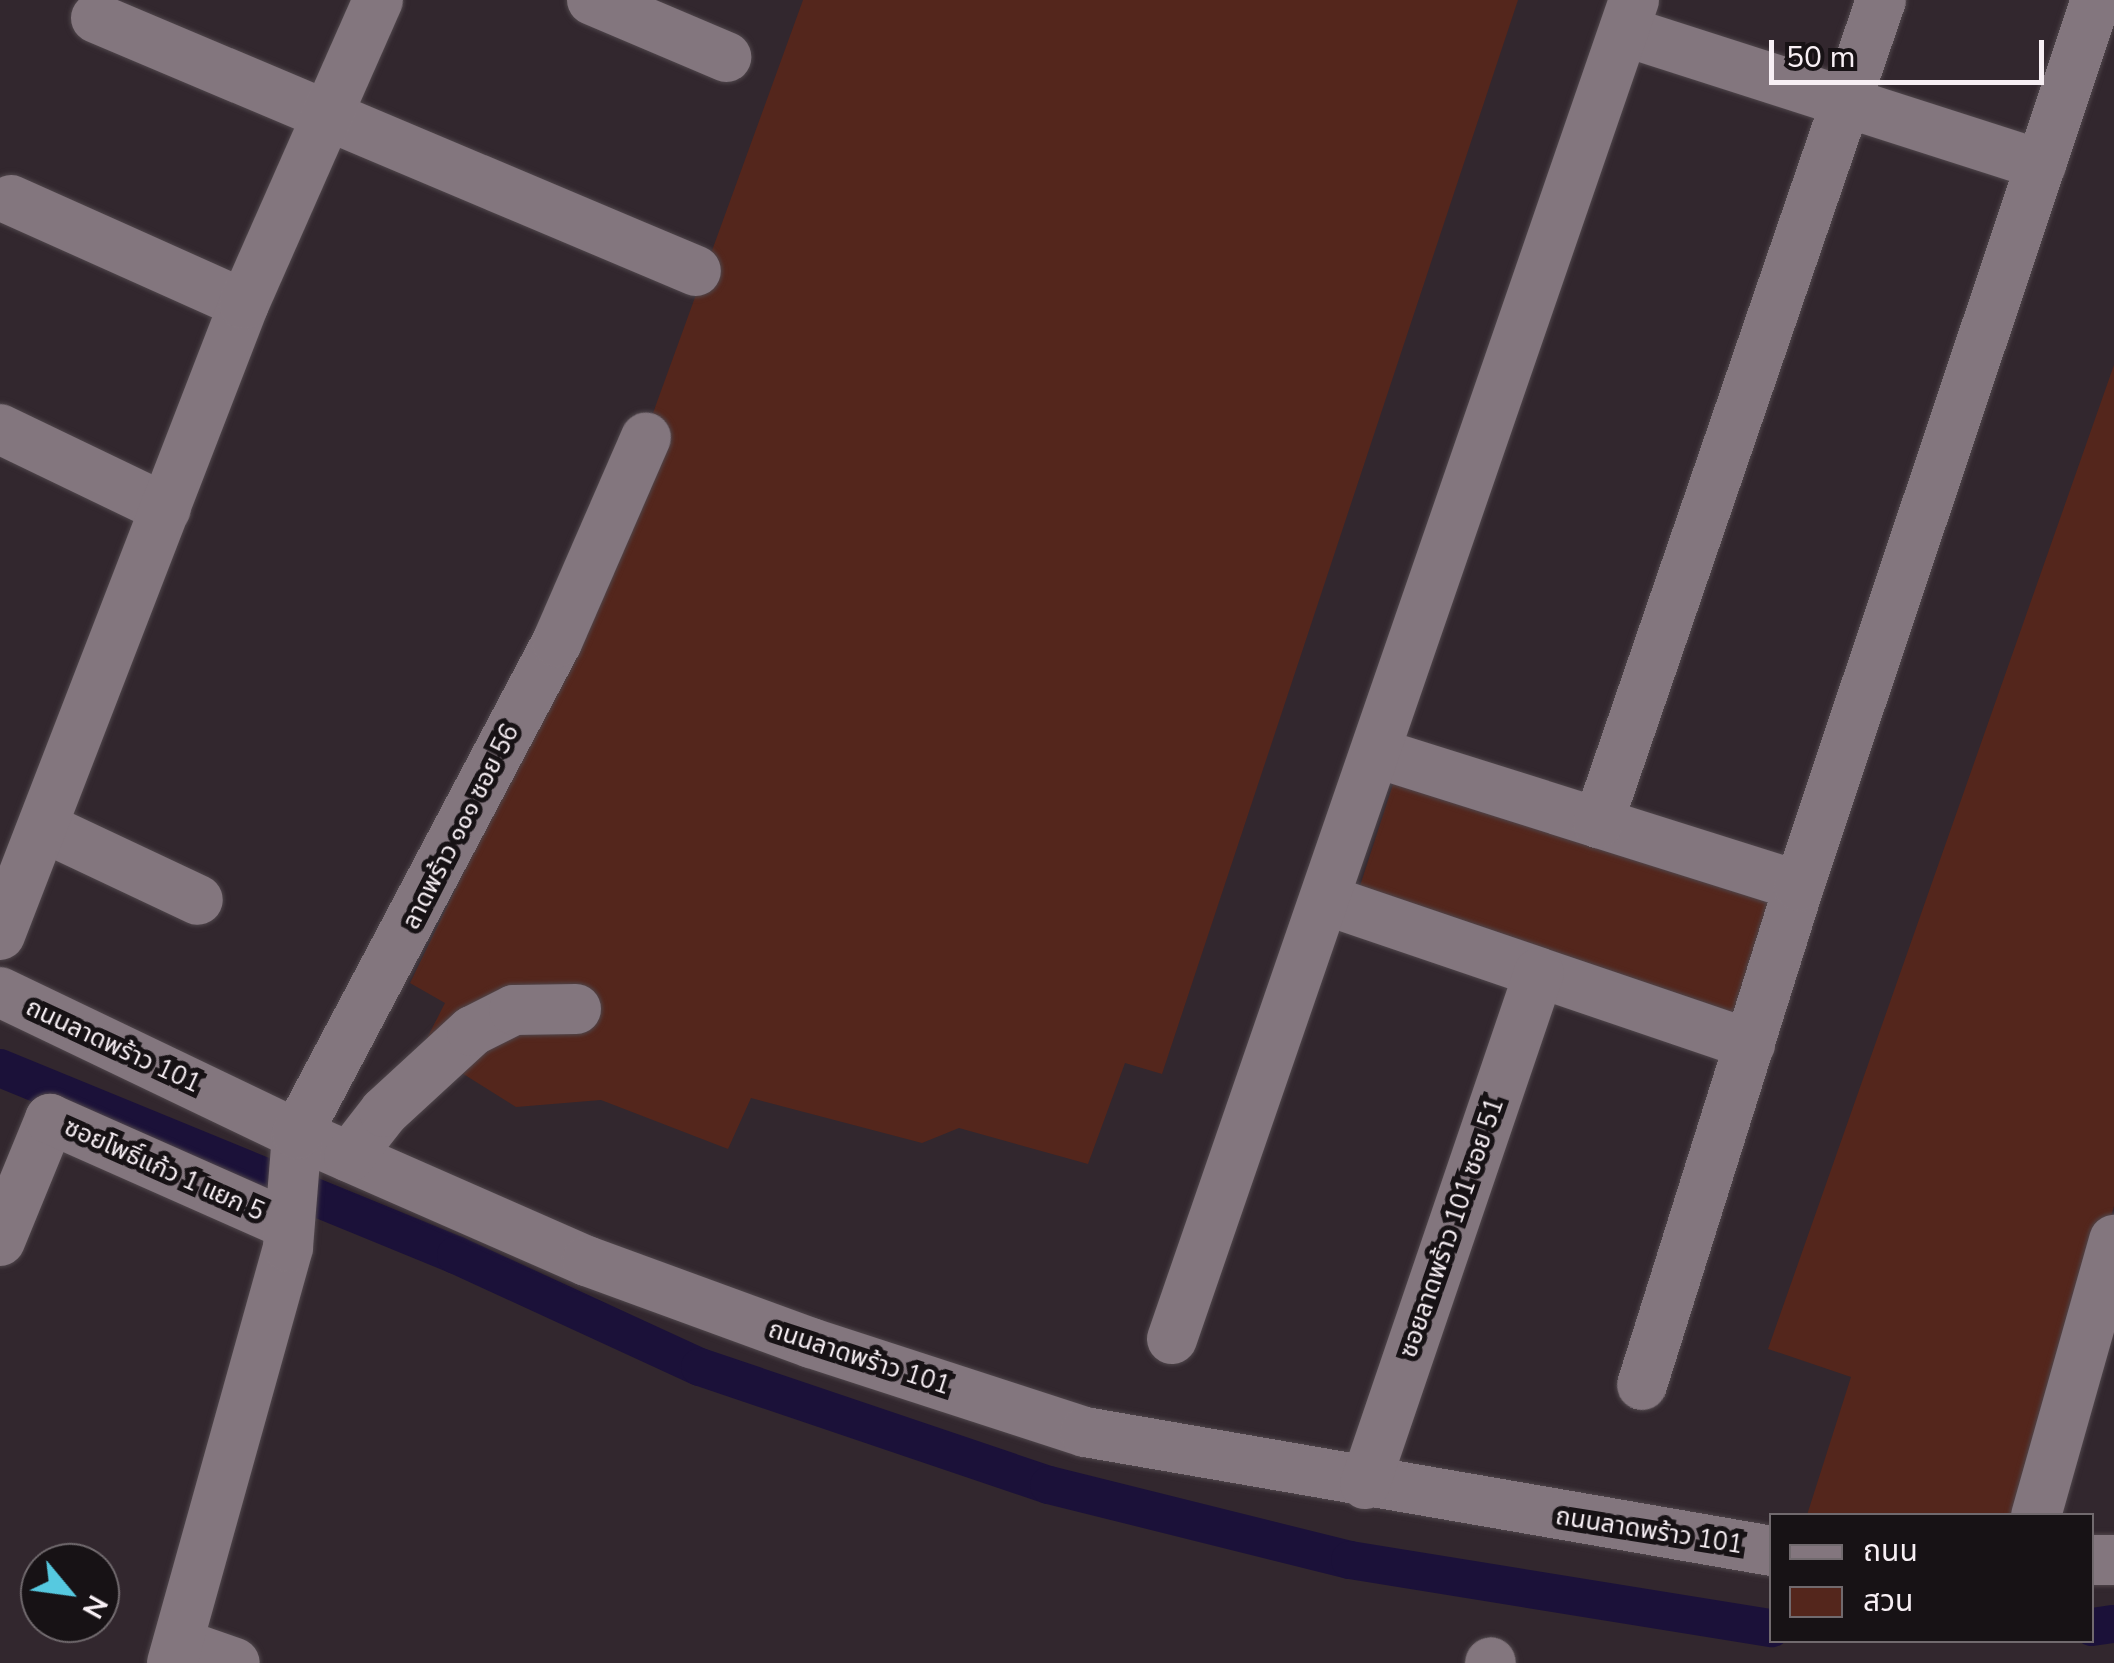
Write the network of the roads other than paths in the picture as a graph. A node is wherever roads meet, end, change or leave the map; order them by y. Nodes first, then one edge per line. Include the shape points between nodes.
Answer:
1 (378, 0) edge
2 (592, 0) edge
3 (1881, 0) edge
4 (2096, 0) edge
5 (1629, 15) edge
6 (96, 18) dead end
7 (726, 57) dead end
8 (1846, 102) junction
9 (327, 117) junction
10 (2041, 165) junction
11 (11, 200) dead end
12 (696, 272) dead end
13 (244, 304) junction
14 (0, 429) edge
15 (646, 437) dead end
16 (166, 509) junction
17 (1376, 753) junction
18 (1598, 822) junction
19 (42, 827) junction
20 (1799, 886) junction
21 (198, 900) dead end
22 (1326, 900) junction
23 (0, 935) edge
24 (1539, 972) junction
25 (0, 992) edge
26 (576, 1009) dead end
27 (1750, 1044) junction
28 (296, 1149) junction
29 (350, 1157) junction
30 (290, 1221) junction
31 (2, 1230) edge
32 (2114, 1240) edge
33 (1172, 1338) dead end
34 (1642, 1385) dead end
35 (1365, 1484) junction
36 (2037, 1513) edge
37 (1769, 1551) edge
38 (175, 1653) edge
39 (235, 1663) edge

1 - 9 street
2 - 7 street
3 - 8 street
4 - 10 street
5 - 8 street
5 - 17 street
6 - 9 street
8 - 10 street
8 - 18 street
9 - 12 street
9 - 13 street
10 - 20 street
11 - 13 street
13 - 16 street
14 - 16 street
15 - 28 street, ลาดพร้าว ๑๐๑ ซอย 56 via 557,642
16 - 19 street
17 - 18 street
17 - 22 street
18 - 20 street
19 - 21 street
19 - 23 street
20 - 27 street
22 - 24 street
22 - 33 street
24 - 27 street
24 - 35 street, ซอยลาดพร้าว 101 ซอย 51
25 - 28 street, ถนนลาดพร้าว 101
26 - 29 street via 514,1010 472,1030 384,1112
27 - 34 street
28 - 29 street, ถนนลาดพร้าว 101
28 - 30 street, ลาดพร้าว ๑๐๑ ซอย 56
29 - 35 street, ถนนลาดพร้าว 101 via 588,1261 811,1344 1085,1432
30 - 31 street, ซอยโพธิ์แก้ว 1 แยก 5 via 50,1119
30 - 38 street, ลาดพร้าว ๑๐๑ ซอย 56
32 - 36 street
35 - 37 street, ถนนลาดพร้าว 101
38 - 39 street

